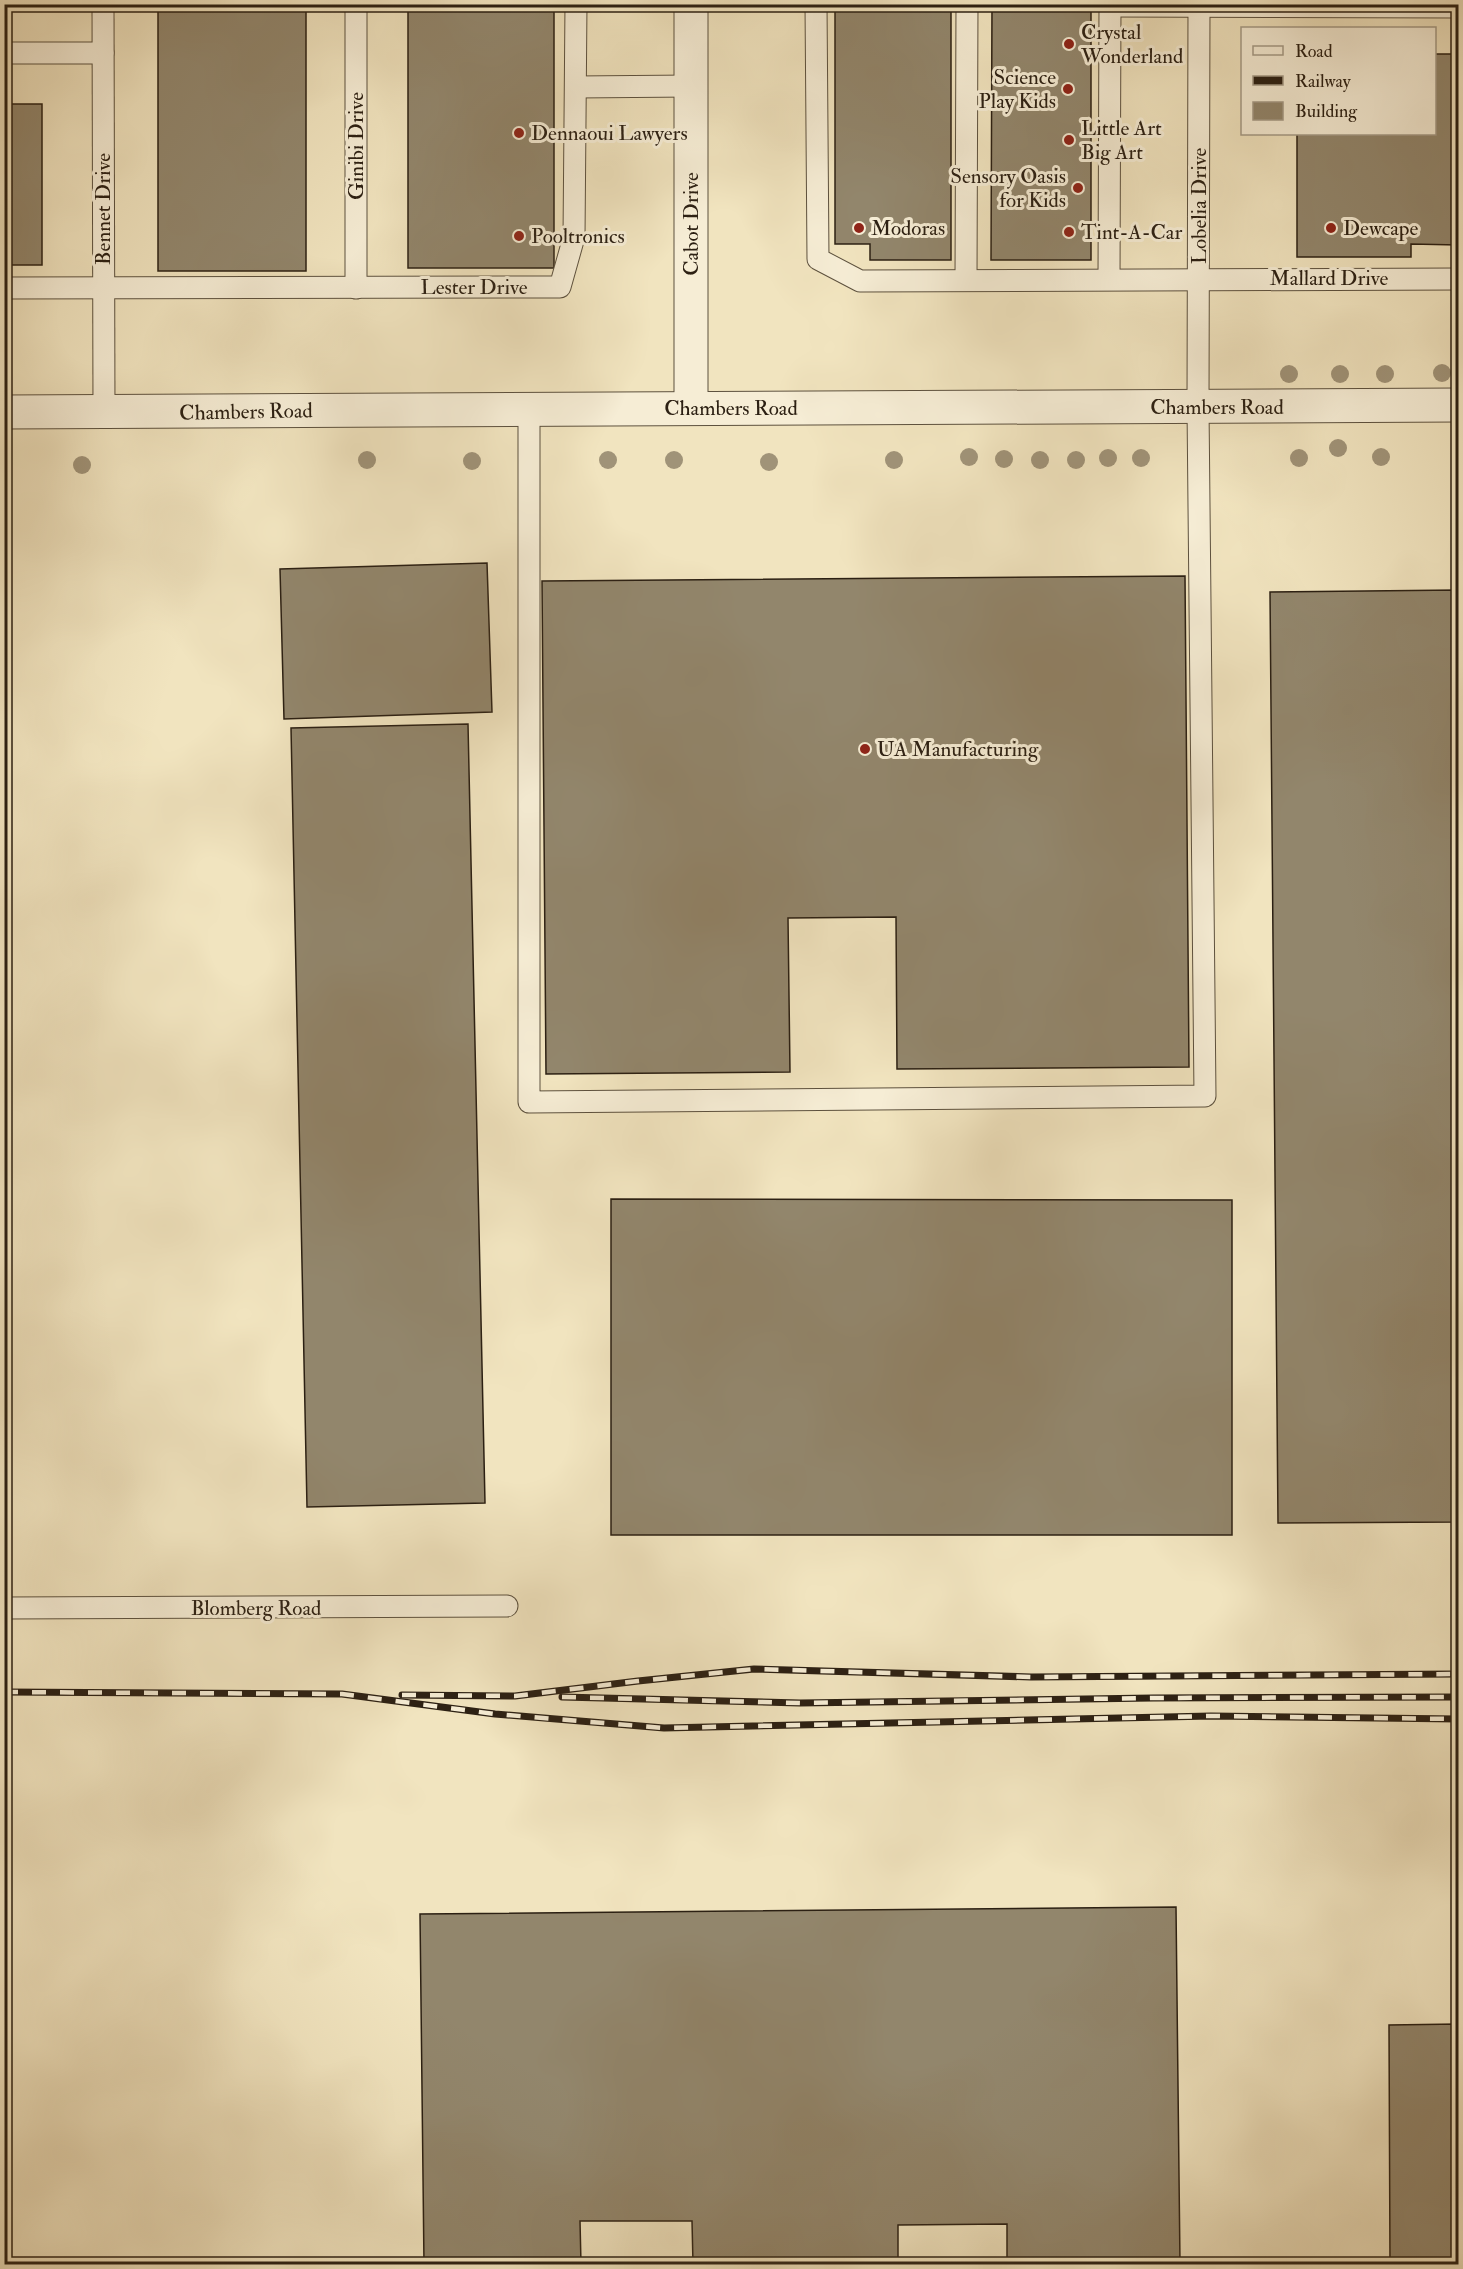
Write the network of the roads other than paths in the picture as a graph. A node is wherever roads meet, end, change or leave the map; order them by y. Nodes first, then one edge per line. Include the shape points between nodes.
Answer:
1 (103, 4) edge
2 (356, 4) edge
3 (576, 4) edge
4 (691, 4) edge
5 (816, 4) edge
6 (967, 4) edge
7 (1110, 5) edge
8 (1199, 5) edge
9 (1458, 7) edge
10 (4, 53) edge
11 (103, 53) junction
12 (691, 86) junction
13 (576, 87) junction
14 (1199, 278) junction
15 (966, 279) junction
16 (1109, 279) junction
17 (1458, 279) edge
18 (4, 288) edge
19 (104, 288) junction
20 (356, 288) junction
21 (1458, 405) edge
22 (1198, 407) junction
23 (691, 408) junction
24 (529, 409) junction
25 (4, 412) edge
26 (104, 413) junction
27 (507, 1606) dead end
28 (4, 1608) edge

1 - 11 lane, Bennet Drive
2 - 20 lane, Ginibi Drive
3 - 13 lane, Lester Drive
4 - 12 street, Cabot Drive
5 - 15 lane, Mallard Drive via 818,259 860,281
6 - 15 lane
7 - 8 lane
7 - 16 lane
8 - 9 lane
8 - 14 lane, Lobelia Drive
10 - 11 lane
11 - 19 lane, Bennet Drive
12 - 13 lane
12 - 23 street, Cabot Drive
13 - 20 lane, Lester Drive via 574,237 560,287
14 - 16 lane, Mallard Drive
14 - 17 lane, Mallard Drive
14 - 22 lane, Lobelia Drive
15 - 16 lane, Mallard Drive
18 - 19 lane, Lester Drive
19 - 20 lane, Lester Drive
19 - 26 lane, Bennet Drive
21 - 22 street, Chambers Road
22 - 23 street, Chambers Road
22 - 24 lane, Lobelia Drive via 1205,1096 541,1102 529,1102
23 - 24 street, Chambers Road
24 - 26 street, Chambers Road
25 - 26 street, Chambers Road
27 - 28 lane, Blomberg Road

